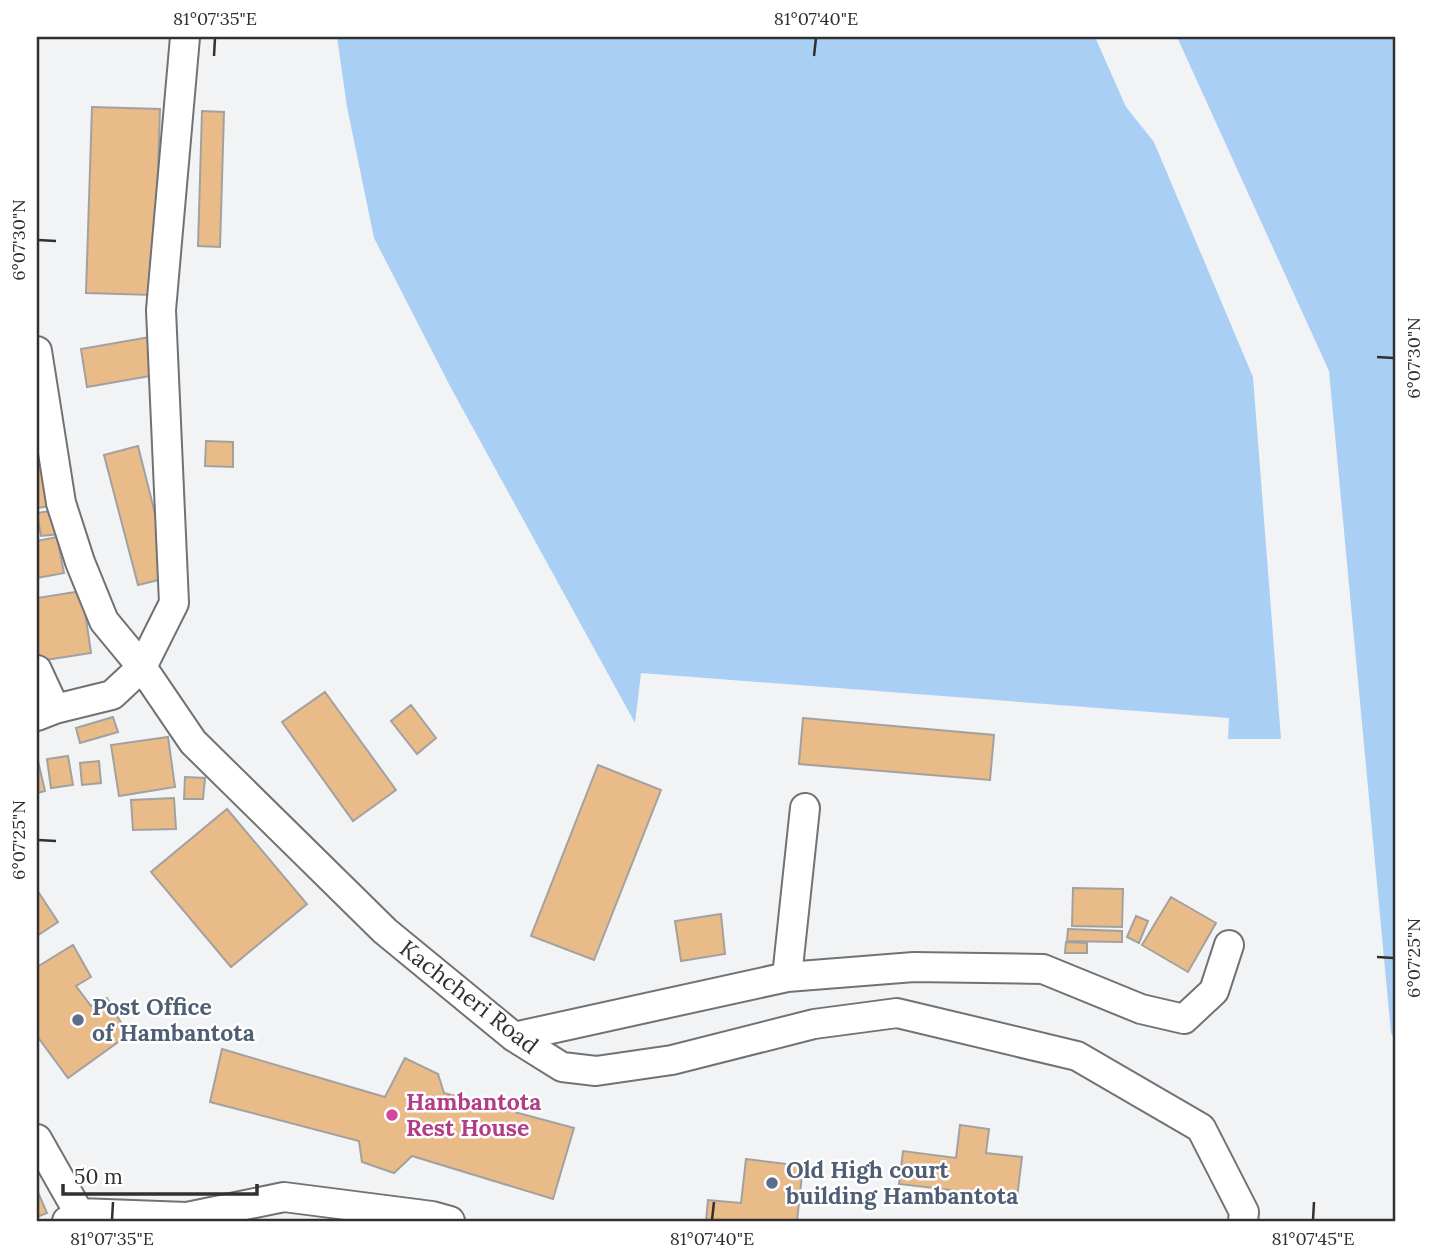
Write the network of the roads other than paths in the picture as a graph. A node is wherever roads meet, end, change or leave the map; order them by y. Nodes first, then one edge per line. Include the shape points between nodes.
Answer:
1 (185, 37) edge
2 (37, 351) edge
3 (142, 667) junction
4 (37, 670) edge
5 (46, 713) edge
6 (805, 808) dead end
7 (1229, 945) dead end
8 (787, 978) junction
9 (514, 1037) junction
10 (37, 1139) edge
11 (80, 1218) edge
12 (450, 1221) edge
13 (1243, 1221) edge

1 - 3 street via 161,310 174,603
2 - 3 street, Kachcheri Road via 61,503 79,562 104,621
3 - 5 street via 111,695
3 - 9 street, Kachcheri Road via 193,742 385,931
4 - 5 street
6 - 8 street
7 - 8 street via 1214,991 1184,1019 1141,1009 1043,969 914,967
8 - 9 street
9 - 13 street, Kachcheri Road via 562,1067 596,1071 672,1060 814,1024 897,1013 1077,1056 1201,1128 1244,1212
10 - 11 street
11 - 12 street via 187,1217 284,1197

